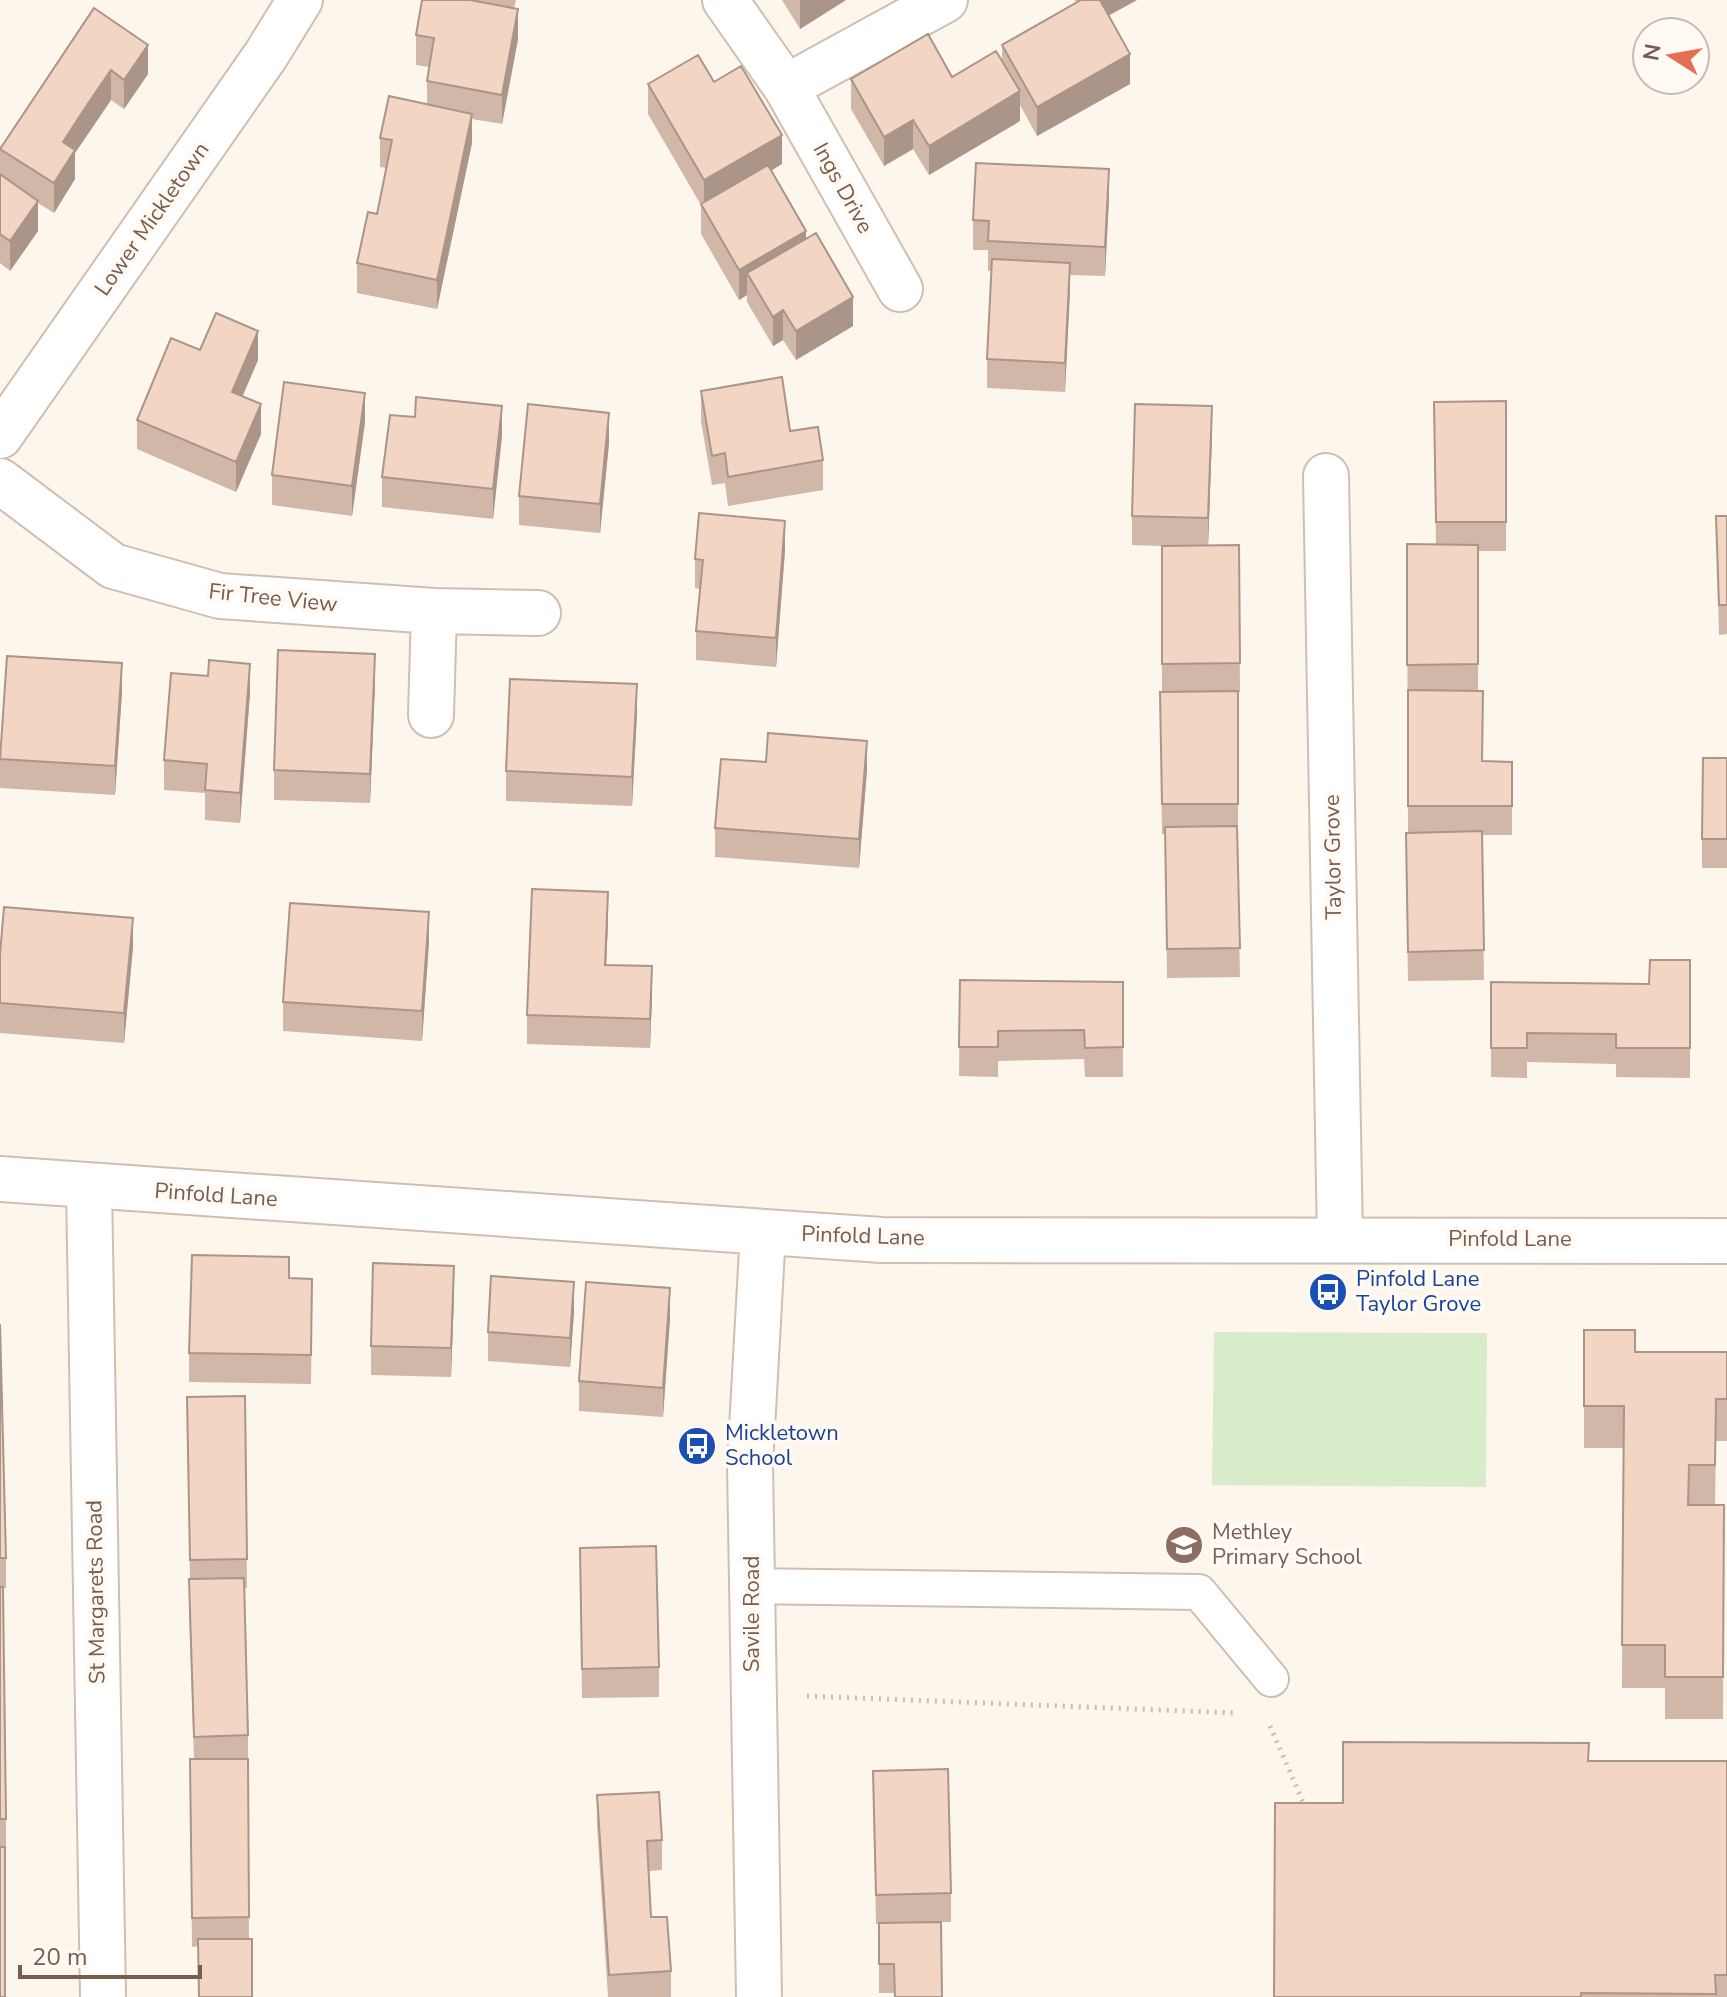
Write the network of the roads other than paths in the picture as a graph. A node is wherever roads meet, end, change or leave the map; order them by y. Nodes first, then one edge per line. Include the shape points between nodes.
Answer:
1 (300, 0) edge
2 (725, 0) edge
3 (945, 0) edge
4 (786, 87) junction
5 (900, 289) dead end
6 (0, 436) edge
7 (1326, 476) dead end
8 (0, 481) edge
9 (434, 611) junction
10 (538, 613) dead end
11 (431, 715) dead end
12 (0, 1179) edge
13 (89, 1187) junction
14 (763, 1232) junction
15 (1340, 1239) junction
16 (1727, 1241) edge
17 (752, 1586) junction
18 (1271, 1679) dead end
19 (103, 1997) edge
20 (759, 1997) edge

1 - 6 street, Lower Mickletown
2 - 4 street, Ings Drive
3 - 4 street
4 - 5 street, Ings Drive
7 - 15 street, Taylor Grove
8 - 9 street, Fir Tree View via 113,566 220,596
9 - 10 street, Fir Tree View
9 - 11 street
12 - 13 street, Pinfold Lane
13 - 14 street, Pinfold Lane
13 - 19 street, St Margarets Road
14 - 15 street, Pinfold Lane via 882,1240
14 - 17 street, Savile Road via 750,1464
15 - 16 street, Pinfold Lane
17 - 18 lane via 1199,1592
17 - 20 street, Savile Road

